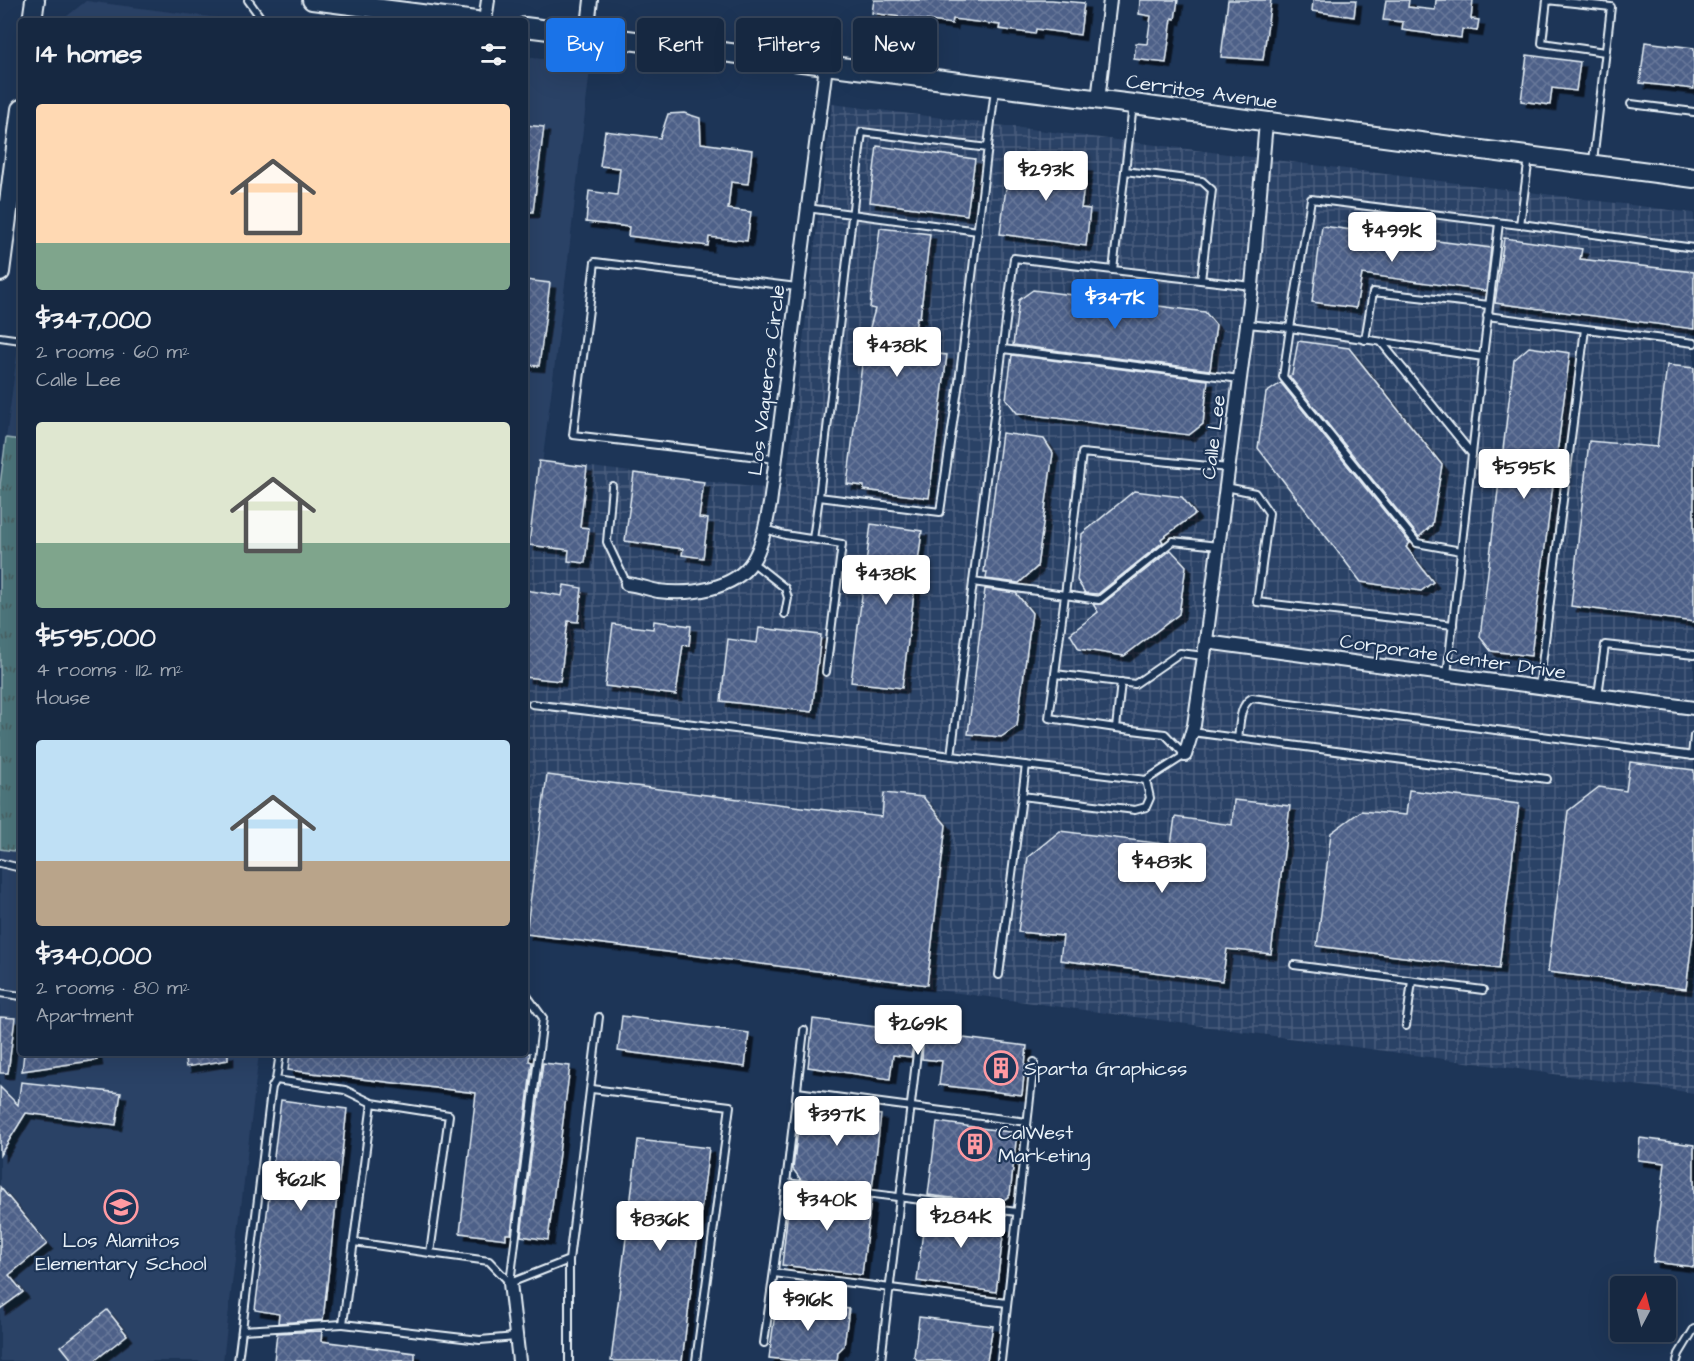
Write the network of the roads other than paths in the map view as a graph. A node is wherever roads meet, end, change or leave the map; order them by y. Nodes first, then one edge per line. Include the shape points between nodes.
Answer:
1 (35, 0) edge
2 (248, 0) edge
3 (312, 0) edge
4 (488, 0) edge
5 (591, 0) edge
6 (1110, 0) edge
7 (32, 18) edge
8 (261, 18) edge
9 (453, 18) edge
10 (485, 18) edge
11 (589, 18) edge
12 (528, 28) edge
13 (546, 30) edge
14 (625, 40) edge
15 (1605, 52) junction
16 (736, 54) edge
17 (841, 68) edge
18 (825, 72) edge
19 (996, 88) junction
20 (1098, 100) junction
21 (1133, 104) junction
22 (1631, 104) dead end
23 (1694, 112) edge
24 (1266, 122) junction
25 (987, 148) junction
26 (18, 154) edge
27 (1529, 157) junction
28 (1592, 165) junction
29 (1125, 171) junction
30 (1694, 178) edge
31 (807, 208) junction
32 (852, 214) junction
33 (1498, 223) junction
34 (1521, 224) junction
35 (978, 231) junction
36 (1694, 248) edge
37 (1113, 270) junction
38 (0, 272) edge
39 (1201, 280) junction
40 (1252, 286) junction
41 (797, 287) junction
42 (1489, 305) junction
43 (1488, 316) junction
44 (1247, 324) junction
45 (1290, 328) junction
46 (1585, 329) junction
47 (0, 337) edge
48 (18, 340) edge
49 (1365, 340) junction
50 (1381, 342) junction
51 (1694, 343) edge
52 (1003, 349) junction
53 (1483, 357) junction
54 (1240, 379) junction
55 (1472, 454) junction
56 (776, 459) junction
57 (1228, 468) junction
58 (612, 486) dead end
59 (1226, 487) junction
60 (819, 496) junction
61 (765, 528) junction
62 (813, 539) junction
63 (1218, 546) junction
64 (1461, 551) junction
65 (752, 562) junction
66 (973, 582) junction
67 (627, 584) joint
68 (1065, 595) junction
69 (785, 614) dead end
70 (1453, 625) junction
71 (1206, 642) junction
72 (1694, 655) edge
73 (1204, 656) junction
74 (826, 672) dead end
75 (1055, 674) junction
76 (1447, 675) junction
77 (1121, 682) junction
78 (1539, 688) junction
79 (1598, 695) junction
80 (532, 704) dead end
81 (1694, 708) edge
82 (1116, 728) junction
83 (1192, 732) junction
84 (1694, 736) edge
85 (1239, 739) junction
86 (1185, 755) junction
87 (951, 756) junction
88 (1693, 756) edge
89 (1026, 765) junction
90 (1547, 779) dead end
91 (1146, 780) junction
92 (1022, 796) junction
93 (2, 866) edge
94 (18, 868) edge
95 (1294, 965) dead end
96 (999, 975) dead end
97 (1412, 981) junction
98 (1483, 990) dead end
99 (0, 993) edge
100 (18, 996) edge
101 (528, 997) edge
102 (599, 1017) dead end
103 (1406, 1026) dead end
104 (804, 1029) dead end
105 (918, 1044) dead end
106 (280, 1056) edge
107 (1034, 1062) dead end
108 (276, 1080) junction
109 (592, 1089) junction
110 (797, 1092) junction
111 (372, 1103) junction
112 (911, 1107) junction
113 (1027, 1122) junction
114 (786, 1183) junction
115 (900, 1198) junction
116 (1017, 1212) junction
117 (354, 1242) junction
118 (430, 1253) junction
119 (569, 1260) junction
120 (774, 1273) junction
121 (510, 1284) junction
122 (890, 1288) junction
123 (1007, 1303) junction
124 (343, 1324) junction
125 (1694, 1329) edge
126 (242, 1330) junction
127 (516, 1337) junction
128 (764, 1343) dead end
129 (238, 1361) edge
130 (519, 1361) edge
131 (569, 1361) edge
132 (696, 1361) edge
133 (881, 1361) edge
134 (1001, 1361) edge
135 (1677, 1361) edge

1 - 7 main road
2 - 8 lane
3 - 9 main road
4 - 10 street
5 - 11 street
6 - 20 street
12 - 13 main road, Cerritos Avenue
14 - 16 main road, Cerritos Avenue
15 - 15 lane via 1611,7 1547,0 1542,43
15 - 28 lane
17 - 19 main road, Cerritos Avenue
18 - 31 street, Los Vaqueros Circle
19 - 20 main road, Cerritos Avenue
19 - 25 lane
20 - 21 main road, Cerritos Avenue
21 - 24 main road, Cerritos Avenue
21 - 29 lane
22 - 23 lane
24 - 27 main road, Cerritos Avenue
24 - 40 street, Calle Lee
25 - 32 lane via 862,132
25 - 35 lane
26 - 38 main road
27 - 28 main road, Cerritos Avenue
27 - 34 lane
28 - 30 main road, Cerritos Avenue
29 - 37 lane
29 - 39 lane via 1202,181 1212,190
31 - 32 lane
31 - 41 street, Los Vaqueros Circle
32 - 35 lane
32 - 60 lane
33 - 34 lane
33 - 42 lane
33 - 45 lane via 1311,199
34 - 36 lane
35 - 60 lane via 940,512
37 - 39 lane
37 - 52 lane via 1014,258
39 - 40 lane
40 - 44 street, Calle Lee
41 - 56 street, Los Vaqueros Circle
41 - 56 lane via 595,262 574,423 573,435
42 - 43 lane
42 - 49 lane via 1373,292
43 - 46 lane
43 - 53 lane
44 - 45 lane
44 - 54 street, Calle Lee
45 - 49 lane
45 - 64 lane via 1283,378 1418,543
46 - 51 lane
46 - 78 lane
47 - 48 lane
49 - 50 lane
50 - 53 lane
50 - 55 lane
52 - 54 lane
52 - 66 lane
53 - 55 lane
54 - 57 street, Calle Lee
55 - 64 lane
56 - 61 street, Los Vaqueros Circle
57 - 59 street, Calle Lee
57 - 68 lane via 1082,453
58 - 67 lane via 607,542
59 - 63 street, Calle Lee
59 - 70 lane via 1255,493 1269,513 1257,602
60 - 62 lane
61 - 62 lane
61 - 65 street, Los Vaqueros Circle
62 - 74 lane via 842,544
63 - 68 lane via 1173,541 1100,600
63 - 71 street, Calle Lee
64 - 70 lane
65 - 67 street, Los Vaqueros Circle via 733,580 712,588 675,592
65 - 69 lane via 785,588
66 - 68 lane
66 - 87 lane
68 - 75 lane
70 - 76 lane
71 - 73 street, Calle Lee
71 - 76 street, Corporate Center Drive
72 - 79 lane via 1605,645
73 - 77 lane via 1180,653 1135,684
73 - 83 street, Calle Lee
75 - 77 lane
75 - 82 lane via 1049,718
76 - 78 street, Corporate Center Drive
77 - 82 lane
78 - 79 street, Corporate Center Drive
79 - 81 street, Corporate Center Drive
80 - 87 lane
82 - 86 lane via 1165,734
83 - 85 lane
83 - 86 street, Calle Lee
84 - 88 lane
85 - 88 lane via 1243,706 1252,698
85 - 90 lane
86 - 91 lane
87 - 89 lane
89 - 91 lane
89 - 92 lane
91 - 92 lane via 1150,798 1146,807 1135,810
92 - 96 lane
93 - 94 lane
95 - 97 lane
97 - 98 lane
97 - 103 lane
99 - 100 lane
101 - 121 lane via 543,1018
102 - 109 lane
104 - 110 lane
105 - 112 lane
106 - 108 lane
107 - 113 lane
108 - 111 lane via 345,1090
108 - 126 lane via 270,1100
109 - 119 lane
109 - 132 lane via 730,1106
110 - 112 lane
110 - 114 lane
111 - 117 lane
111 - 118 lane via 449,1115
112 - 113 lane
112 - 115 lane
113 - 116 lane
114 - 115 lane
114 - 120 lane
115 - 116 lane
115 - 122 lane
116 - 123 lane
117 - 118 lane
117 - 124 lane
118 - 121 lane via 489,1261
119 - 121 lane
119 - 131 lane
120 - 122 lane
120 - 128 lane
121 - 127 street
122 - 123 lane
122 - 133 lane
123 - 134 lane
124 - 126 lane
124 - 127 lane via 480,1340
125 - 135 lane
126 - 129 lane
127 - 130 street

